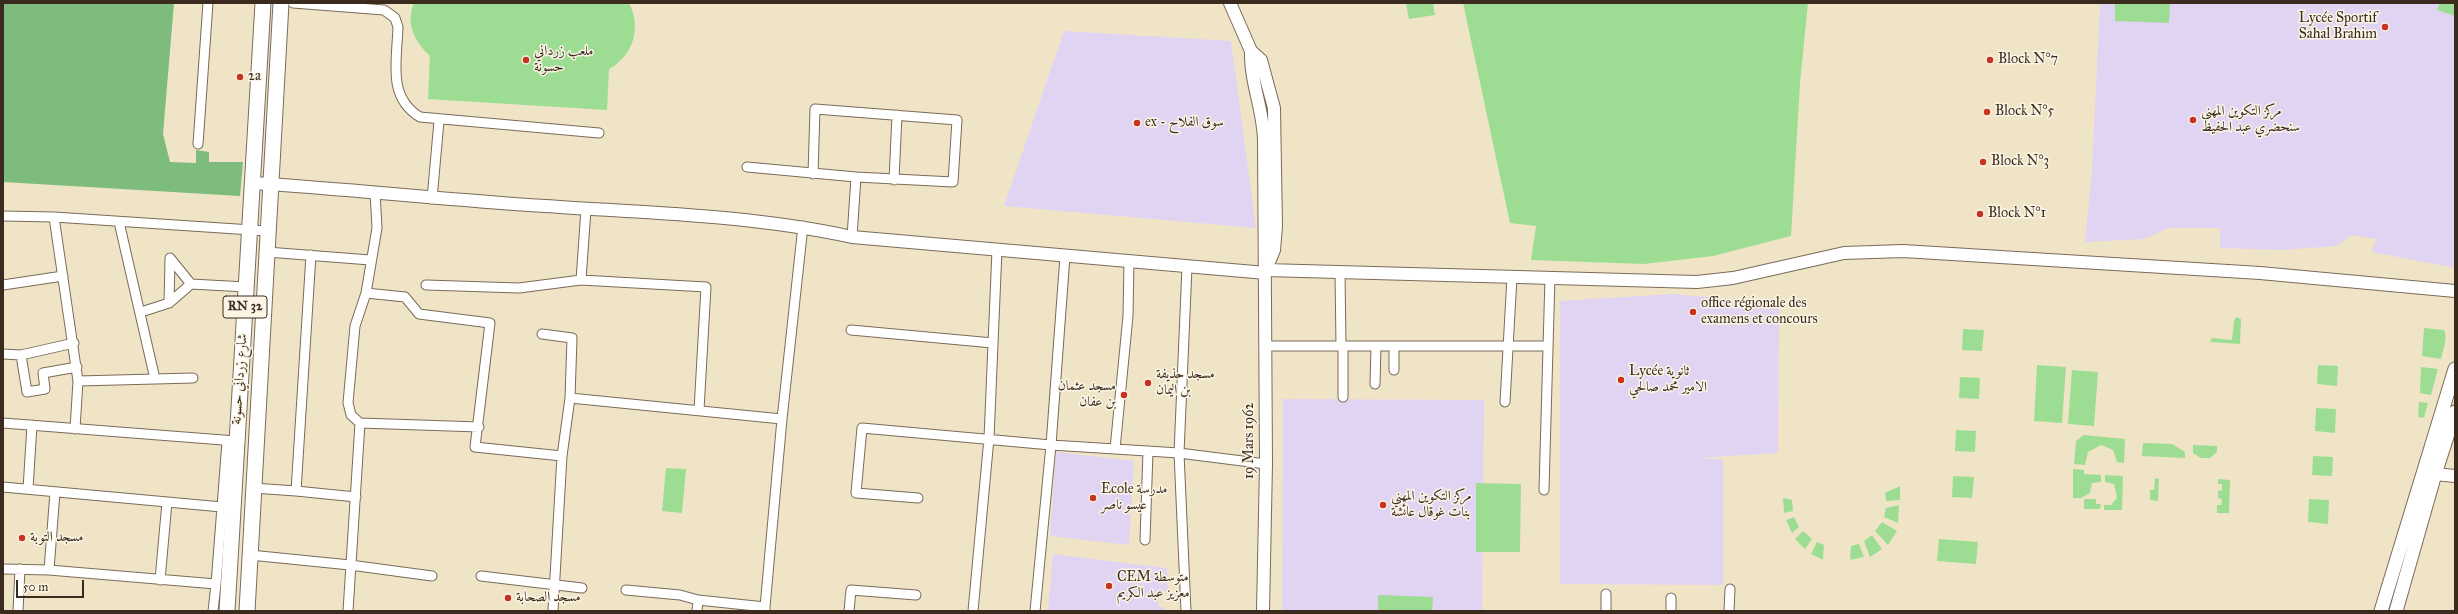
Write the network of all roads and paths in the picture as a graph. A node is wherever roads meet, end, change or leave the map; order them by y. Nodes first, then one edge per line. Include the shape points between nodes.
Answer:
1 (208, 3) edge
2 (263, 3) edge
3 (281, 3) edge
4 (293, 3) edge
5 (1230, 3) edge
6 (897, 115) junction
7 (439, 120) junction
8 (599, 133) dead end
9 (198, 144) dead end
10 (747, 167) dead end
11 (813, 174) junction
12 (856, 177) junction
13 (894, 180) junction
14 (252, 183) junction
15 (270, 184) junction
16 (375, 192) junction
17 (432, 198) junction
18 (586, 209) junction
19 (3, 216) edge
20 (54, 217) junction
21 (119, 222) junction
22 (803, 226) junction
23 (250, 230) junction
24 (267, 231) junction
25 (852, 237) junction
26 (997, 250) junction
27 (266, 252) junction
28 (311, 255) junction
29 (1066, 256) junction
30 (370, 260) junction
31 (1129, 262) junction
32 (1187, 267) junction
33 (1266, 271) junction
34 (1340, 272) junction
35 (63, 276) junction
36 (1512, 276) junction
37 (1550, 277) junction
38 (581, 280) junction
39 (191, 284) junction
40 (3, 285) edge
41 (426, 285) dead end
42 (246, 287) junction
43 (2455, 291) edge
44 (366, 293) junction
45 (169, 303) junction
46 (141, 312) junction
47 (851, 330) dead end
48 (542, 334) dead end
49 (993, 343) junction
50 (74, 344) junction
51 (1265, 346) junction
52 (1342, 346) junction
53 (1376, 346) junction
54 (1394, 346) junction
55 (1508, 346) junction
56 (1548, 346) junction
57 (3, 354) edge
58 (22, 355) junction
59 (77, 367) junction
60 (2455, 369) edge
61 (1394, 370) dead end
62 (193, 378) dead end
63 (156, 379) junction
64 (78, 381) junction
65 (1375, 384) dead end
66 (1343, 397) dead end
67 (570, 398) junction
68 (1505, 402) dead end
69 (699, 410) junction
70 (2455, 412) edge
71 (782, 419) junction
72 (3, 423) edge
73 (360, 423) junction
74 (32, 425) junction
75 (479, 428) junction
76 (74, 429) junction
77 (989, 438) junction
78 (232, 441) junction
79 (1051, 445) junction
80 (1115, 449) junction
81 (1148, 451) junction
82 (1179, 453) junction
83 (562, 456) junction
84 (1266, 464) junction
85 (2435, 474) junction
86 (2455, 476) edge
87 (3, 487) edge
88 (254, 488) junction
89 (28, 489) junction
90 (1544, 490) dead end
91 (296, 491) junction
92 (55, 492) junction
93 (356, 496) junction
94 (918, 498) dead end
95 (167, 502) junction
96 (222, 507) junction
97 (1145, 540) dead end
98 (230, 552) junction
99 (250, 554) junction
100 (350, 565) junction
101 (3, 568) edge
102 (20, 569) junction
103 (49, 570) junction
104 (432, 576) dead end
105 (481, 576) dead end
106 (160, 580) junction
107 (216, 584) junction
108 (555, 584) junction
109 (582, 588) dead end
110 (1730, 589) dead end
111 (626, 590) dead end
112 (1606, 594) dead end
113 (916, 595) dead end
114 (1671, 598) dead end
115 (698, 600) junction
116 (765, 609) edge
117 (18, 611) edge
118 (213, 611) edge
119 (226, 611) edge
120 (247, 611) edge
121 (348, 611) edge
122 (554, 611) edge
123 (697, 611) edge
124 (849, 611) edge
125 (973, 611) edge
126 (1035, 611) edge
127 (1186, 611) edge
128 (1263, 611) edge
129 (1606, 611) edge
130 (1671, 611) edge
131 (1729, 611) edge
132 (2381, 611) edge
133 (2396, 611) edge

1 - 9 street
2 - 14 main road, شارع زرداني حسونة / RN 32
3 - 15 main road, شارع زرداني حسونة / RN 32
4 - 7 street via 384,10 395,18 398,27 396,89 410,111 420,118
5 - 33 street, 19 Mars 1962 via 1251,51 1250,64 1264,124
6 - 11 street via 815,109
6 - 13 street
6 - 13 street via 957,120 953,182
7 - 8 street
7 - 17 street
10 - 11 street
11 - 12 street
12 - 13 street
12 - 25 street
14 - 15 street
14 - 23 main road, شارع زرداني حسونة / RN 32
15 - 16 street
15 - 24 main road, شارع زرداني حسونة / RN 32
16 - 17 street
16 - 30 street via 377,228
17 - 18 street
18 - 22 street via 702,216
18 - 38 street
19 - 20 street
20 - 21 street
20 - 35 street
21 - 23 street
21 - 46 street
22 - 25 street
22 - 71 street
23 - 24 street
23 - 42 main road, شارع زرداني حسونة / RN 32
24 - 27 main road, شارع زرداني حسونة / RN 32
25 - 26 street
26 - 29 street
26 - 49 street
27 - 28 street
27 - 88 main road, شارع زرداني حسونة / RN 32
28 - 30 street
28 - 91 street
29 - 31 street
29 - 79 street
30 - 44 street
31 - 32 street
31 - 80 street via 1128,316
32 - 33 street
32 - 82 street
33 - 34 street
33 - 51 street, 19 Mars 1962
34 - 36 street
34 - 52 street
35 - 40 street
35 - 50 street
36 - 37 street
36 - 55 street
37 - 43 street via 1703,282 1733,278 1838,254 1903,251 2252,272
37 - 56 street
38 - 41 street via 519,288
38 - 69 street via 706,287
39 - 42 street
39 - 45 street
39 - 45 street via 170,258
42 - 78 main road, شارع زرداني حسونة / RN 32
44 - 73 street via 355,326 348,403 351,415
44 - 75 street via 405,297 418,314 490,323
45 - 46 street
46 - 63 street
47 - 49 street
48 - 67 street via 572,338
49 - 77 street
50 - 58 street
50 - 59 street
51 - 52 street
51 - 84 street, 19 Mars 1962
52 - 53 street
52 - 66 street
53 - 54 street
53 - 65 street
54 - 55 street
54 - 61 street
55 - 56 street
55 - 68 street
56 - 90 street
57 - 58 street
58 - 59 street via 27,392 45,389 43,374
59 - 64 street
60 - 132 main road
62 - 63 street
63 - 64 street
64 - 76 street
67 - 69 street
67 - 83 street
69 - 71 street
70 - 85 main road
71 - 116 street
72 - 74 street
73 - 75 street
73 - 93 street
74 - 76 street
74 - 89 street
75 - 83 street via 475,447
76 - 78 street
77 - 79 street
77 - 94 street via 862,428 856,493
77 - 125 street
78 - 96 street
78 - 98 main road, شارع زرداني حسونة / RN 32
79 - 80 street
79 - 126 street
80 - 81 street
81 - 82 street
81 - 97 street
82 - 84 street
82 - 127 street
83 - 108 street
84 - 128 street, 19 Mars 1962
85 - 86 street
85 - 133 main road
87 - 89 street
88 - 91 street
88 - 99 main road, شارع زرداني حسونة / RN 32
89 - 92 street
91 - 93 street
92 - 95 street
92 - 103 street
93 - 100 street
95 - 96 street
95 - 106 street
96 - 107 street
98 - 99 main road
98 - 119 main road, شارع زرداني حسونة / RN 32
99 - 100 street
99 - 120 main road, شارع زرداني حسونة / RN 32
100 - 104 street
100 - 121 street
101 - 102 street
102 - 103 street
102 - 117 street
103 - 106 street
105 - 108 street
106 - 107 street
107 - 118 street
108 - 109 street
108 - 122 street
110 - 131 street
111 - 115 street via 680,595
112 - 129 street
113 - 124 street via 850,590
114 - 130 street
115 - 116 street
115 - 123 street

